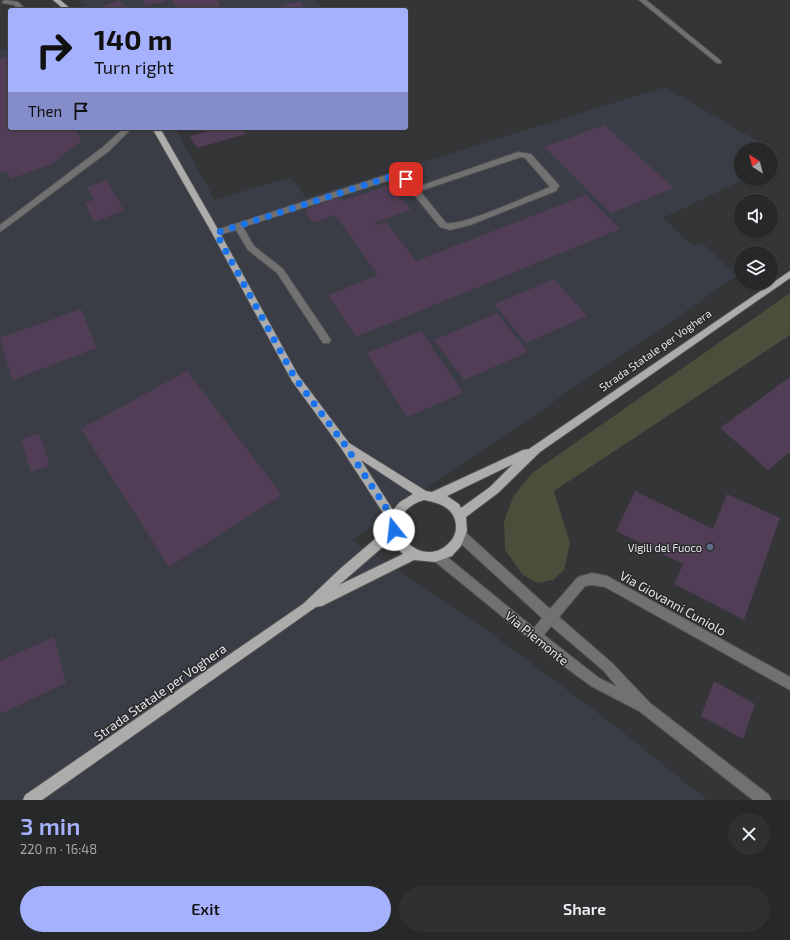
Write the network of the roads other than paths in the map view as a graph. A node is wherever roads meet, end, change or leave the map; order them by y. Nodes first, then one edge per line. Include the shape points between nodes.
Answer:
1 (56, 0) edge
2 (642, 0) edge
3 (5, 2) dead end
4 (21, 8) edge
5 (66, 8) edge
6 (719, 62) dead end
7 (126, 130) edge
8 (157, 130) edge
9 (415, 190) junction
10 (238, 226) junction
11 (0, 228) edge
12 (216, 233) junction
13 (790, 274) edge
14 (326, 340) dead end
15 (345, 445) junction
16 (536, 449) junction
17 (429, 495) junction
18 (460, 515) junction
19 (394, 525) junction
20 (461, 536) junction
21 (414, 554) junction
22 (437, 556) junction
23 (307, 608) junction
24 (551, 618) junction
25 (535, 636) junction
26 (790, 684) edge
27 (646, 708) junction
28 (30, 800) edge
29 (764, 800) edge

1 - 5 main road
2 - 6 street
3 - 4 street via 16,3
7 - 11 street via 106,149
8 - 12 main road
9 - 9 street via 521,154 528,156 555,186 467,223 450,227 443,225
9 - 10 street via 406,179 396,175
10 - 12 street
10 - 14 street via 251,248 280,271
12 - 15 main road via 295,378
13 - 16 main road, Strada Statale per Voghera
15 - 17 main road
15 - 19 main road
16 - 17 main road, Strada Statale per Voghera
16 - 18 main road, Strada Statale per Voghera via 494,490
17 - 18 main road via 450,503
17 - 19 main road via 413,498 405,503 398,511
18 - 20 main road
19 - 21 main road via 398,540
19 - 23 main road, Strada Statale per Voghera
20 - 22 main road via 448,552
20 - 24 street, Via Piemonte
21 - 22 main road
21 - 23 main road, Strada Statale per Voghera
22 - 25 street, Via Piemonte
23 - 28 main road, Strada Statale per Voghera
24 - 25 street, Via Giovanni Cuniolo
24 - 26 street, Via Giovanni Cuniolo via 582,581 592,579 607,582
24 - 27 street, Via Piemonte via 608,667
25 - 27 street, Via Piemonte via 595,682
27 - 29 street, Via Piemonte

